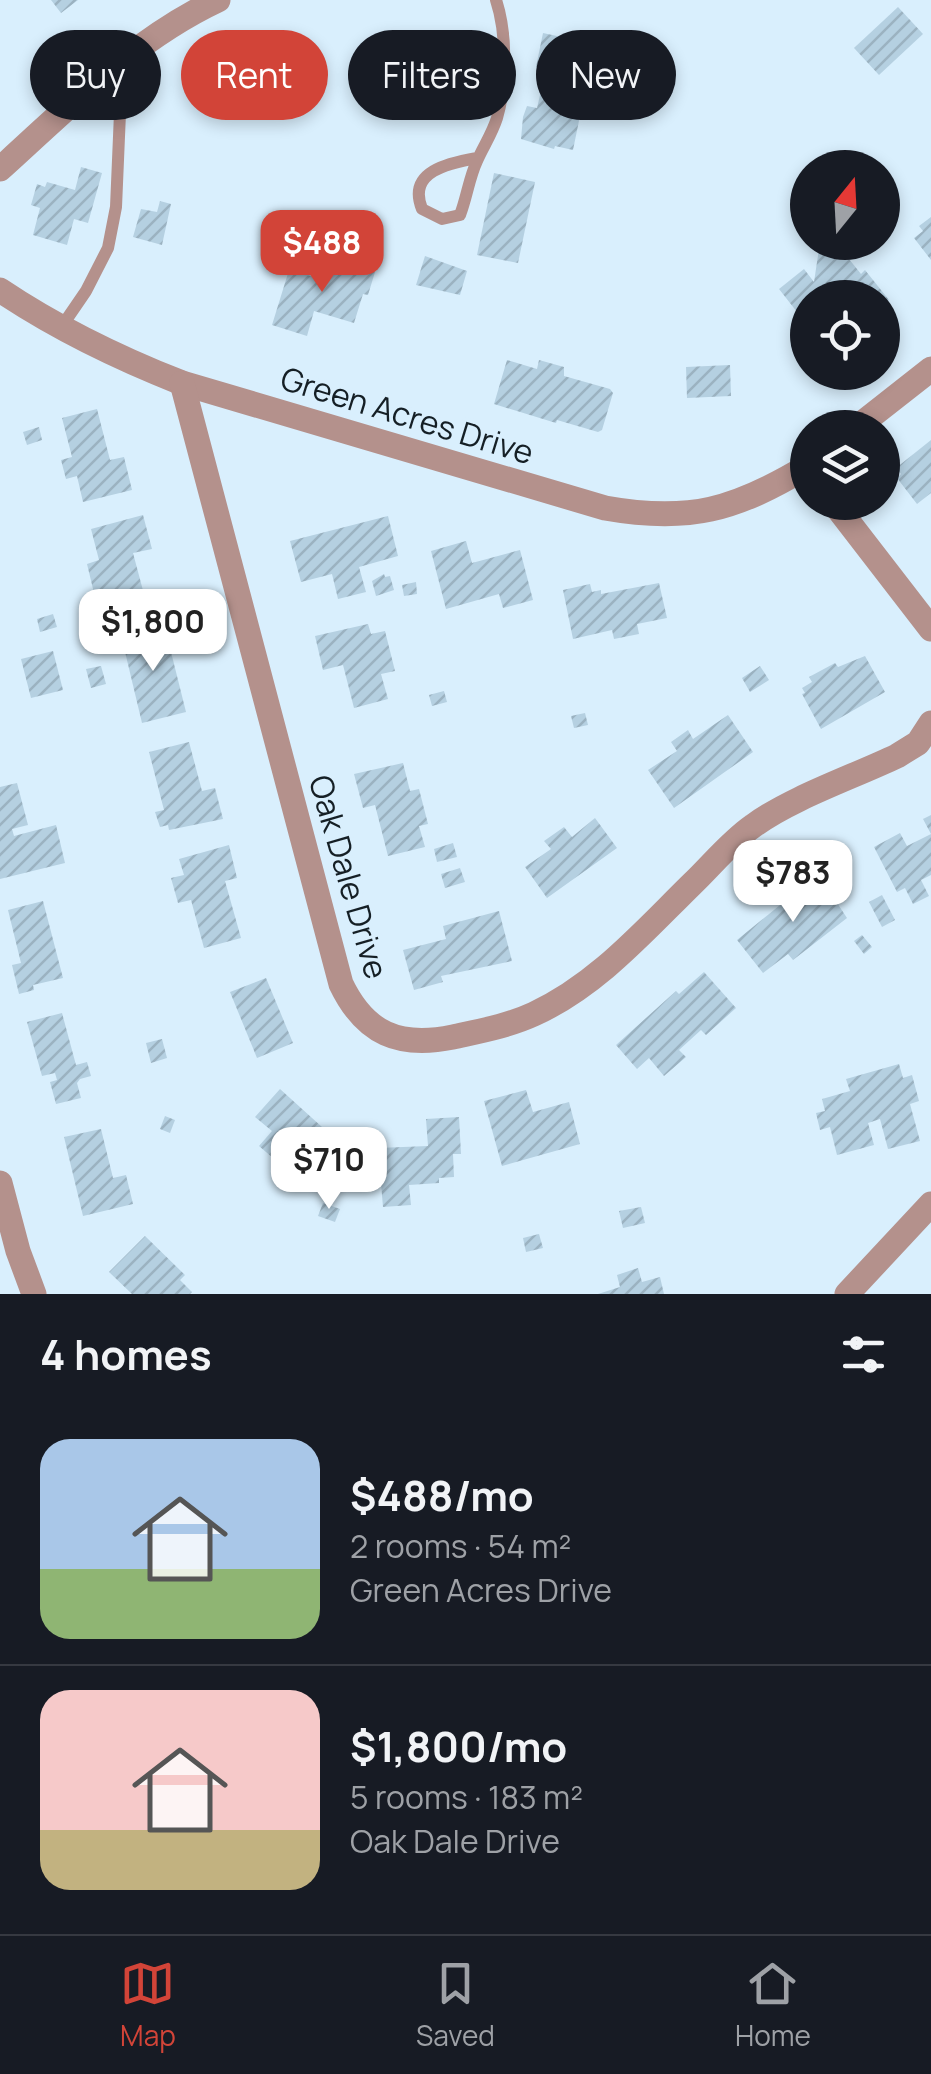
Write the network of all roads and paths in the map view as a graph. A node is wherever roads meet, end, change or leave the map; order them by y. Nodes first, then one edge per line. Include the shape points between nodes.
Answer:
1 (218, 0) edge
2 (496, 0) edge
3 (161, 32) edge
4 (54, 120) edge
5 (120, 120) edge
6 (477, 158) junction
7 (0, 169) edge
8 (0, 290) edge
9 (60, 328) junction
10 (931, 369) edge
11 (182, 382) junction
12 (879, 410) edge
13 (790, 477) edge
14 (847, 520) edge
15 (931, 629) edge
16 (931, 724) edge
17 (0, 1183) edge
18 (931, 1204) edge
19 (34, 1294) edge
20 (847, 1294) edge

1 - 3 street
2 - 6 lane via 504,26 503,83 498,117
4 - 7 street
5 - 9 lane via 108,248
6 - 6 lane via 446,163 423,178 417,196 422,209 442,219 460,214
8 - 9 street, Green Acres Drive
9 - 11 street, Green Acres Drive
10 - 12 street
11 - 13 street, Green Acres Drive via 641,515 682,515 738,503
11 - 16 street, Oak Dale Drive via 340,984 351,1006 387,1035 438,1040 531,1016 564,998 609,965 754,824 897,756
14 - 15 street
17 - 19 street
18 - 20 street

